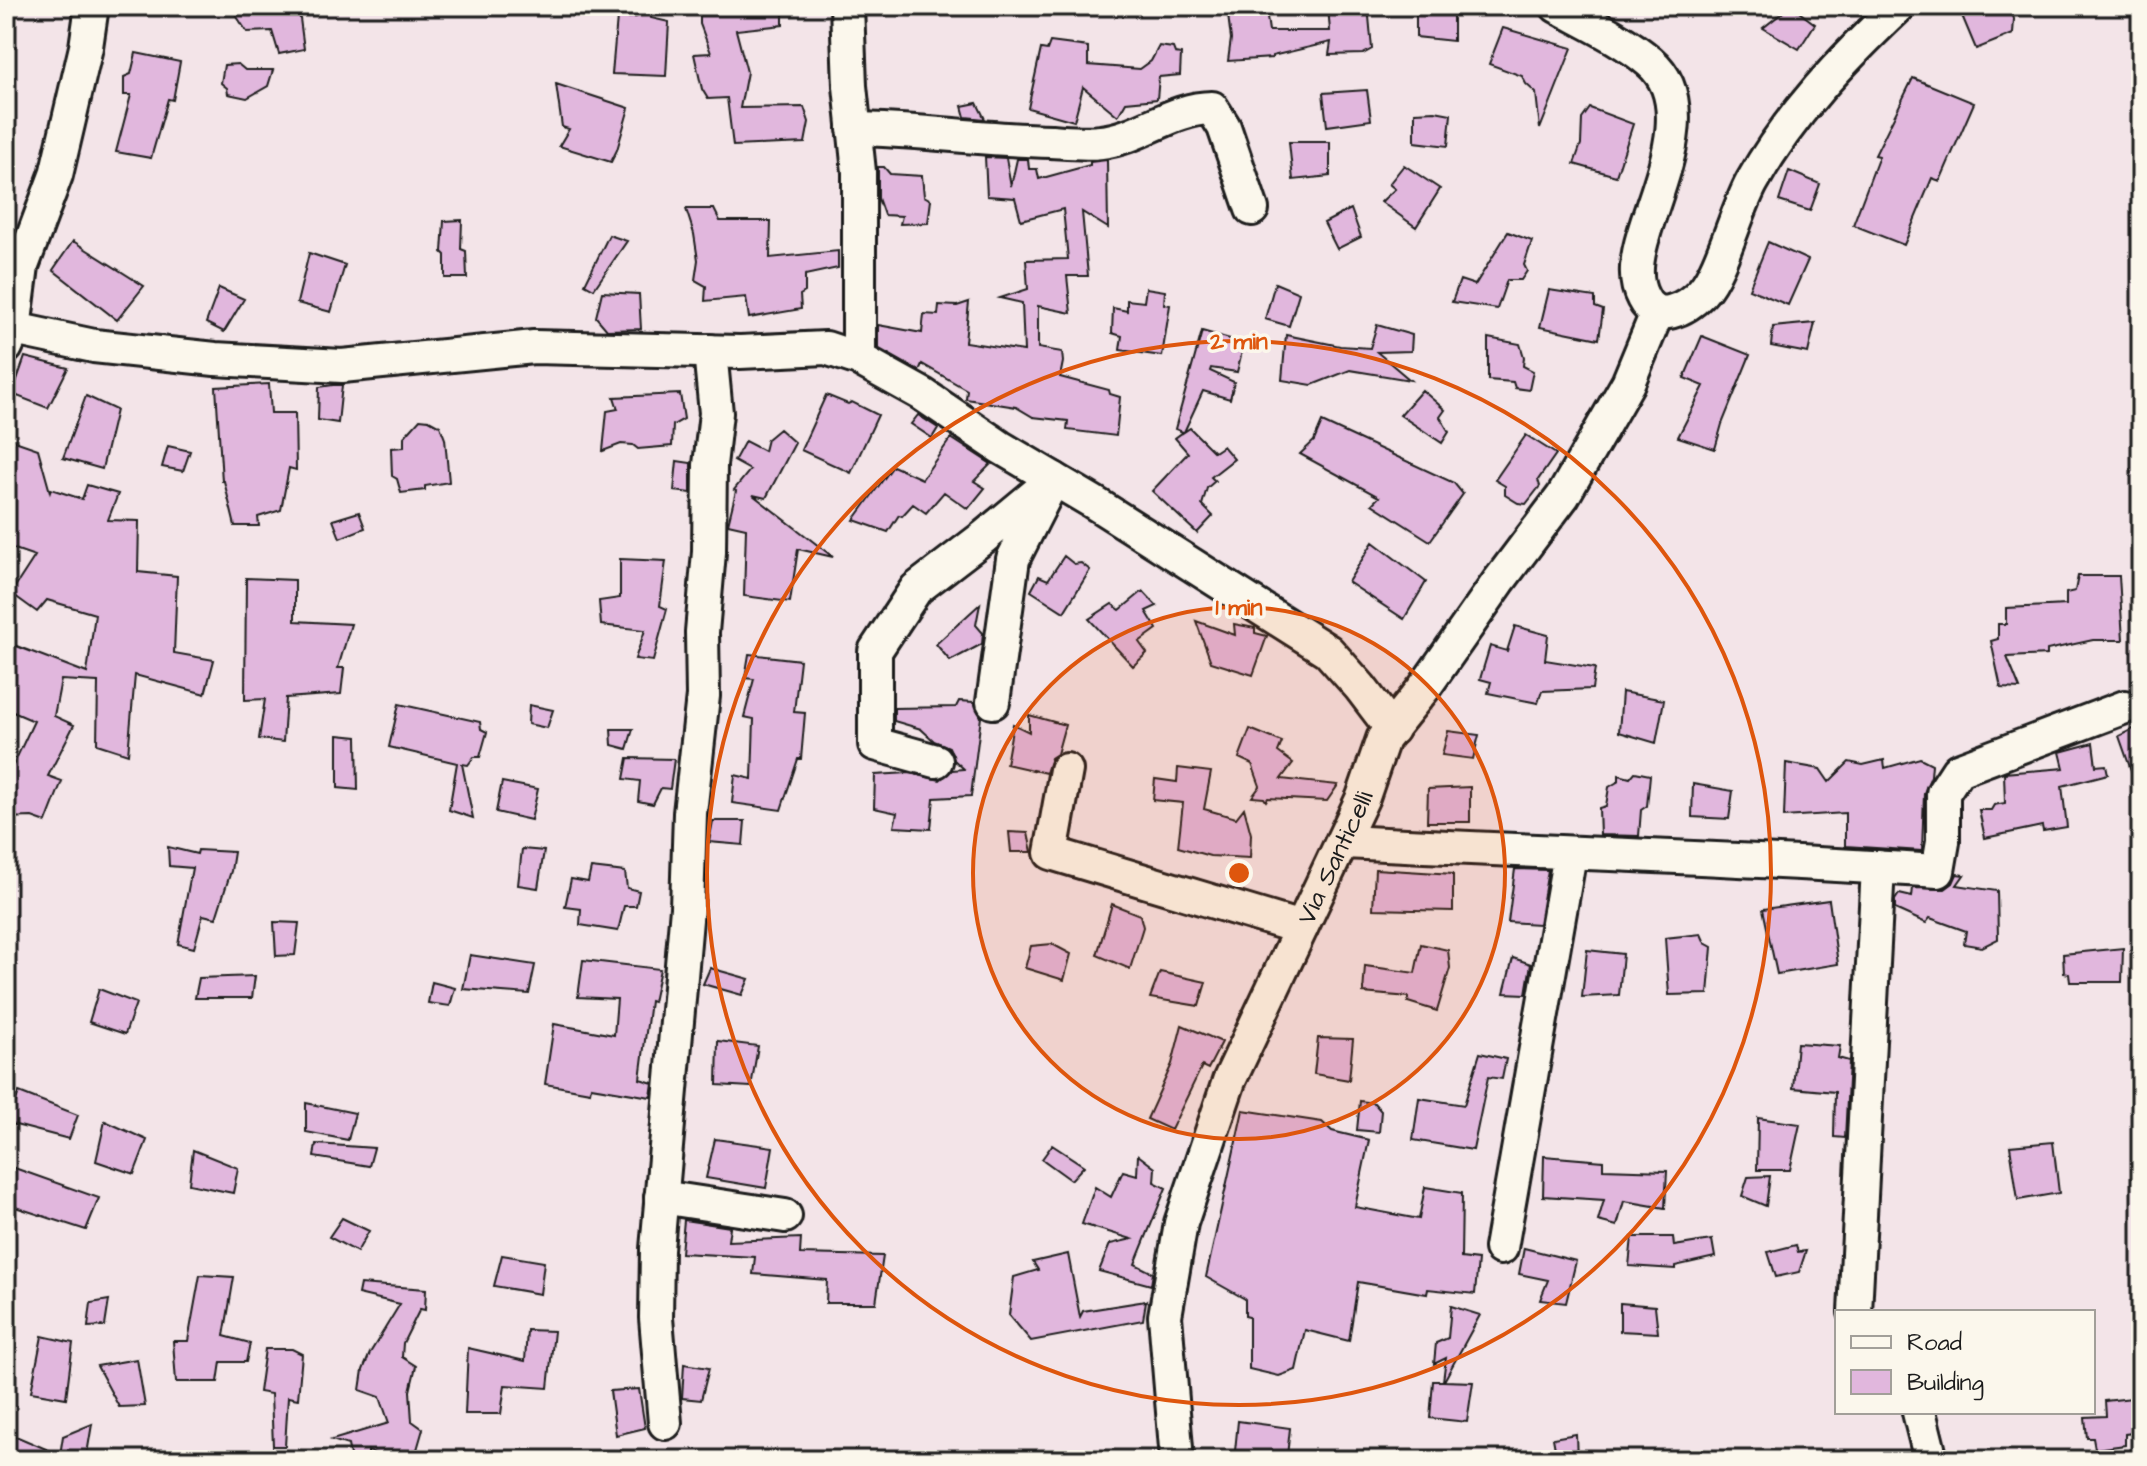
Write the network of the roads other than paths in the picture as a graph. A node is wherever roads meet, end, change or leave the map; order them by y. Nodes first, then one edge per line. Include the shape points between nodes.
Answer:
1 (92, 6) edge
2 (847, 6) edge
3 (1557, 6) edge
4 (1899, 6) edge
5 (854, 129) junction
6 (1252, 209) dead end
7 (14, 261) edge
8 (1657, 313) junction
9 (10, 338) edge
10 (710, 351) junction
11 (859, 359) junction
12 (1054, 479) junction
13 (993, 702) dead end
14 (2125, 707) dead end
15 (1392, 729) junction
16 (936, 761) dead end
17 (1066, 770) dead end
18 (1343, 842) junction
19 (1570, 854) junction
20 (1878, 867) junction
21 (1301, 928) junction
22 (661, 1197) junction
23 (785, 1216) dead end
24 (1501, 1248) dead end
25 (1855, 1310) edge
26 (1920, 1414) edge
27 (665, 1423) dead end
28 (1177, 1460) edge
29 (1931, 1460) edge

1 - 7 street via 56,175
2 - 5 street
3 - 8 street via 1651,63 1674,106 1672,138 1637,271 1643,300
4 - 8 street via 1840,64 1784,132 1752,181 1709,283 1685,306
5 - 6 street via 1102,142 1197,108 1212,108 1224,127
5 - 11 street via 859,172
7 - 9 street
8 - 15 street, Via Santicelli via 1628,383 1563,496
9 - 10 street via 342,366 534,347
10 - 11 street via 826,348
10 - 22 street via 716,413 703,696
11 - 12 street
12 - 13 street via 1013,559
12 - 15 street via 1328,651
12 - 16 street via 916,589 875,651 875,744
14 - 20 street via 1958,770 1943,793 1938,871
15 - 18 street, Via Santicelli via 1383,739
17 - 21 street via 1051,853
18 - 19 street
18 - 21 street, Via Santicelli
19 - 20 street
19 - 24 street
20 - 25 street
21 - 28 street, Via Santicelli via 1229,1081 1181,1223 1165,1316
22 - 23 street
22 - 27 street via 656,1318
26 - 29 street

